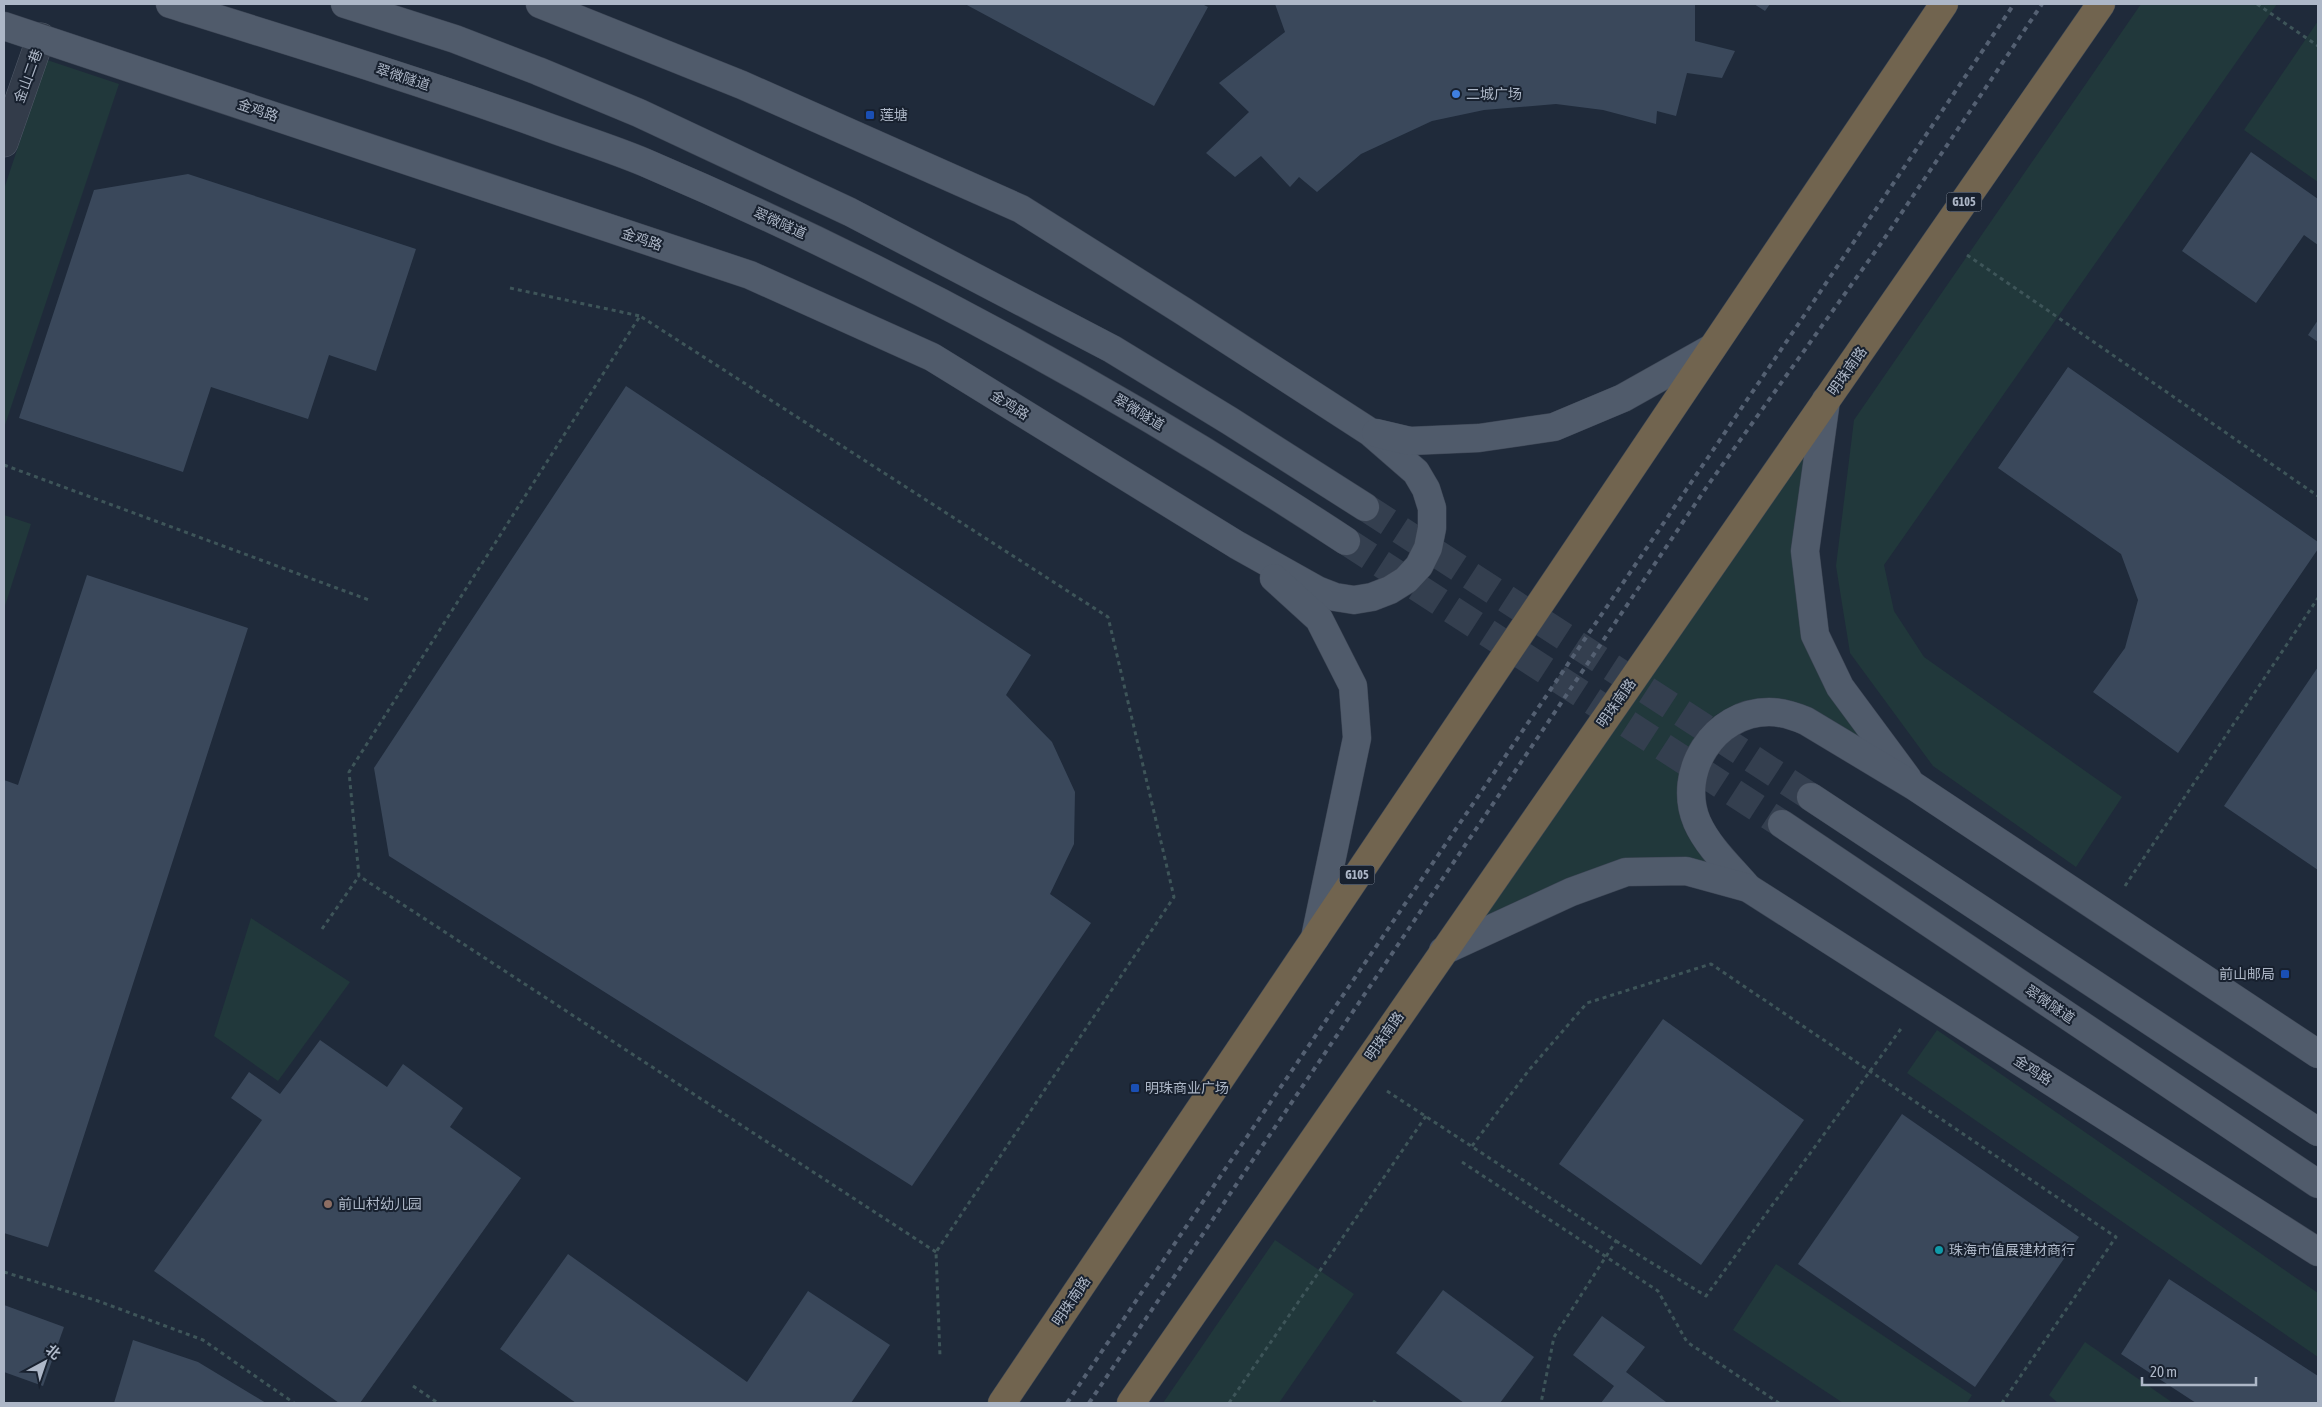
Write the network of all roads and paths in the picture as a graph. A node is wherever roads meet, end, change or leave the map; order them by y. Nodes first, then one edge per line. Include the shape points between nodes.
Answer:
1 (170, 4) edge
2 (345, 4) edge
3 (540, 4) edge
4 (1944, 4) edge
5 (2100, 4) edge
6 (2257, 4) edge
7 (4, 26) edge
8 (42, 37) junction
9 (2318, 46) edge
10 (4, 143) edge
11 (1940, 237) junction
12 (510, 288) dead end
13 (640, 316) junction
14 (1712, 348) junction
15 (1826, 400) junction
16 (1370, 432) junction
17 (4, 465) edge
18 (2318, 496) edge
19 (1365, 507) tunnel mouth
20 (1346, 541) tunnel mouth
21 (1237, 545) junction
22 (2318, 598) edge
23 (369, 600) dead end
24 (1914, 786) junction
25 (1811, 798) tunnel mouth
26 (1782, 824) tunnel mouth
27 (360, 876) junction
28 (1748, 888) junction
29 (2106, 914) junction
30 (322, 930) dead end
31 (1315, 938) junction
32 (1443, 951) junction
33 (1922, 999) junction
34 (2318, 1054) edge
35 (1870, 1070) junction
36 (1359, 1073) junction
37 (1426, 1116) junction
38 (2318, 1132) edge
39 (1472, 1146) junction
40 (1462, 1162) dead end
41 (2318, 1184) edge
42 (1616, 1241) junction
43 (936, 1252) junction
44 (2318, 1252) edge
45 (1606, 1257) junction
46 (4, 1272) edge
47 (940, 1356) dead end
48 (413, 1386) dead end
49 (294, 1403) edge
50 (438, 1403) edge
51 (1002, 1403) edge
52 (1131, 1403) edge
53 (1229, 1403) edge
54 (1541, 1403) edge
55 (1779, 1403) edge
56 (2002, 1403) edge

1 - 20 main road, 翠微隧道 via 463,96 644,162 832,247 1095,385 1282,498
2 - 19 main road via 455,39 566,82 850,212 1112,349
3 - 16 main road via 742,85 1020,209
4 - 14 highway, 明珠南路 / G105
5 - 11 highway, 明珠南路 / G105
6 - 9 path
7 - 8 main road, 金鸡路
8 - 10 lane, 金山二巷
8 - 21 main road, 金鸡路 via 750,275 932,357
11 - 15 highway, 明珠南路 / G105
11 - 18 path
12 - 13 path
13 - 27 path via 348,772
13 - 43 path via 1108,618 1174,897
14 - 16 main road via 1624,398 1554,426 1479,438 1410,440
14 - 31 highway, 明珠南路 / G105
15 - 24 main road via 1805,551 1815,635 1840,687
15 - 32 highway, 明珠南路 / G105
16 - 21 main road via 1416,472 1432,508 1428,548 1406,580 1372,597 1354,600 1335,597
17 - 23 path
21 - 31 main road via 1319,619 1353,686 1357,738
22 - 29 path
24 - 28 main road via 1806,720 1769,712 1733,721 1704,746 1695,764 1691,783 1692,803 1697,822 1708,840
24 - 29 main road
25 - 38 main road
26 - 41 main road, 翠微隧道
27 - 30 path
27 - 43 path
28 - 32 main road via 1686,871 1626,872 1571,892
28 - 33 main road, 金鸡路
29 - 34 main road
31 - 51 highway, 明珠南路 / G105
32 - 36 highway, 明珠南路 / G105
33 - 35 path
33 - 44 main road, 金鸡路
35 - 39 path via 1711,964 1587,1003 1529,1070
35 - 42 path via 1706,1296
35 - 56 path via 2116,1237
36 - 37 path
36 - 52 highway, 明珠南路 / G105
37 - 39 path
37 - 53 path
39 - 42 path
40 - 45 path
42 - 45 path
43 - 47 path
45 - 54 path via 1554,1337
45 - 55 path via 1658,1291 1687,1342
46 - 49 path via 98,1301 203,1340
48 - 50 path

